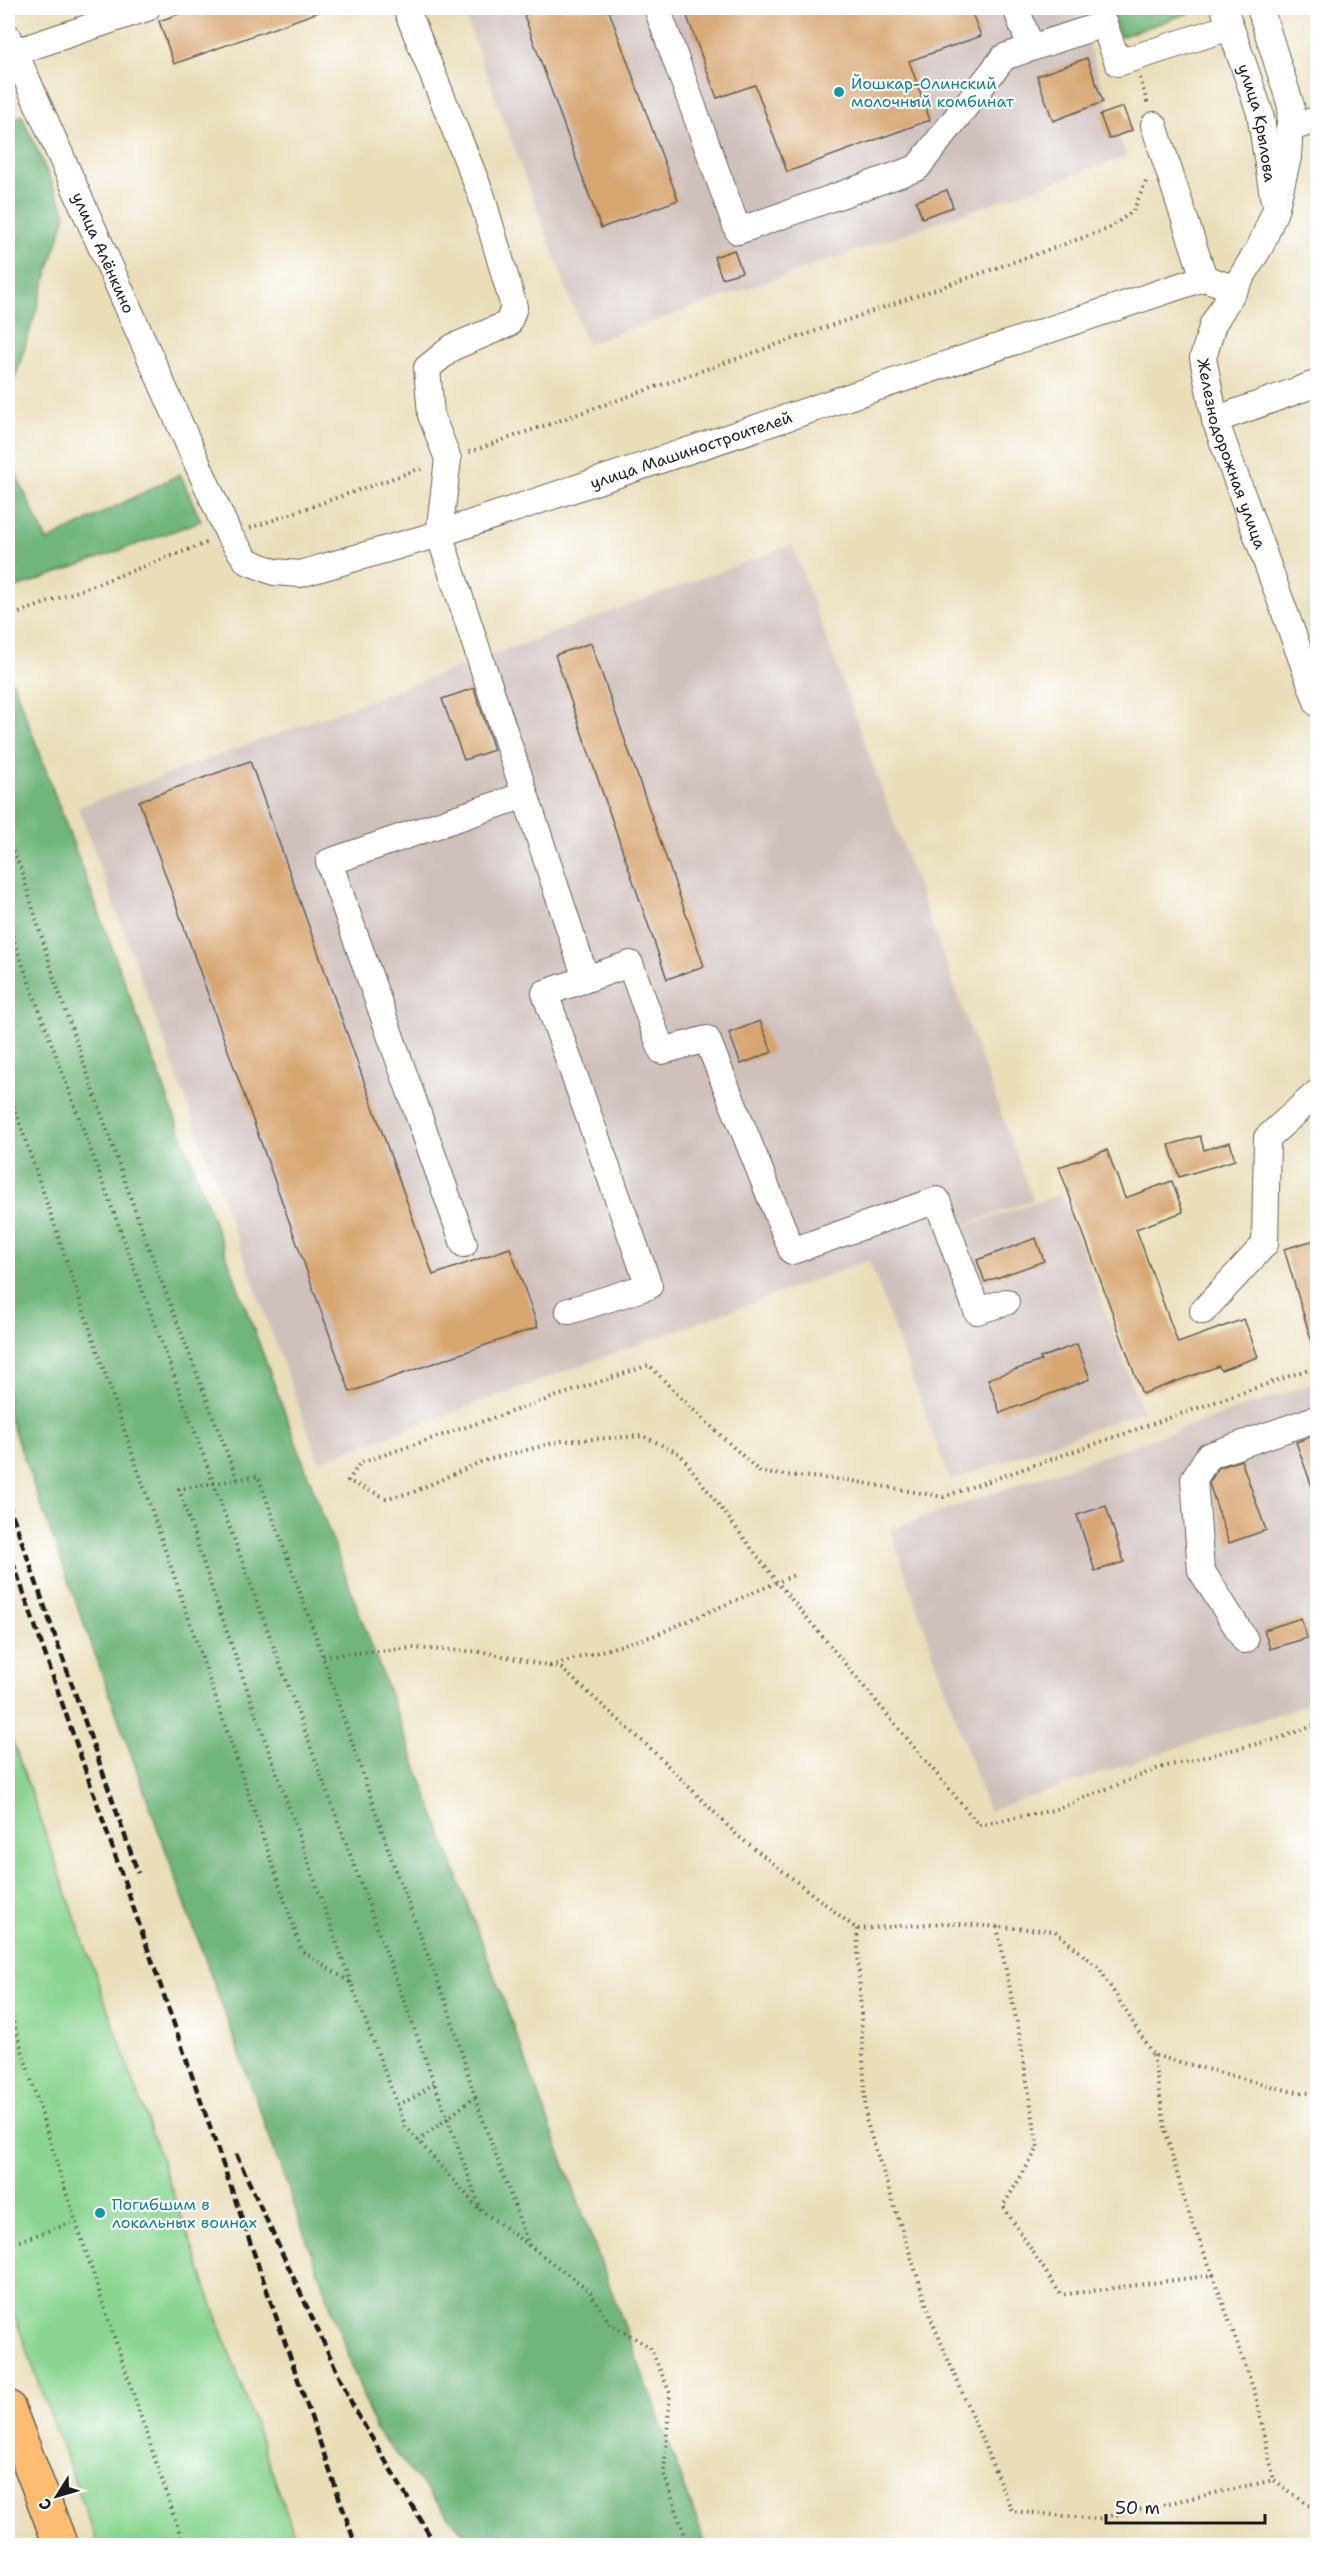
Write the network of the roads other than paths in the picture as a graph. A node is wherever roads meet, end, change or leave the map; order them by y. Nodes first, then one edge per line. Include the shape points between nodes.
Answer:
1 (147, 8) edge
2 (406, 8) edge
3 (657, 8) edge
4 (1016, 8) edge
5 (1260, 8) edge
6 (1227, 17) edge
7 (11, 44) edge
8 (1031, 48) junction
9 (1317, 119) edge
10 (1154, 125) road end
11 (1289, 129) junction
12 (1275, 211) junction
13 (1204, 278) junction
14 (1233, 288) junction
15 (1317, 383) edge
16 (1215, 420) junction
17 (199, 469) joint
18 (439, 534) junction
19 (1317, 704) edge
20 (525, 795) junction
21 (586, 979) junction
22 (1317, 1092) edge
23 (464, 1244) dead end
24 (1006, 1302) dead end
25 (569, 1311) dead end
26 (1203, 1311) dead end
27 (1317, 1419) edge
28 (1245, 1640) dead end
29 (8, 2407) edge
30 (61, 2546) edge

1 - 7 street
2 - 18 street via 481,194 514,307 508,324 453,346 427,368 431,415 448,459
3 - 8 street via 738,231 917,168 1004,57
4 - 8 street
5 - 11 street, улица Крылова via 1291,106
6 - 8 street via 1118,63 1104,24
6 - 12 street, улица Крылова via 1260,113
7 - 17 street, улица Алёнкино
9 - 11 street
10 - 13 street
11 - 12 street, улица Крылова via 1288,157
12 - 14 street, Железнодорожная улица via 1261,245
13 - 14 street
13 - 18 street, улица Машиностроителей
14 - 16 street, Железнодорожная улица via 1213,324 1203,358
15 - 16 street
16 - 19 street, Железнодорожная улица
17 - 18 street, улица Машиностроителей via 230,535 247,561 274,572 300,574
18 - 20 street
20 - 21 street
20 - 23 street via 329,862
21 - 24 street via 630,964 662,1051 707,1039 792,1251 938,1200 977,1311
21 - 25 street via 545,993 649,1286
22 - 26 street via 1267,1138 1265,1244
27 - 28 street via 1208,1456 1194,1479 1201,1570
29 - 30 main road

